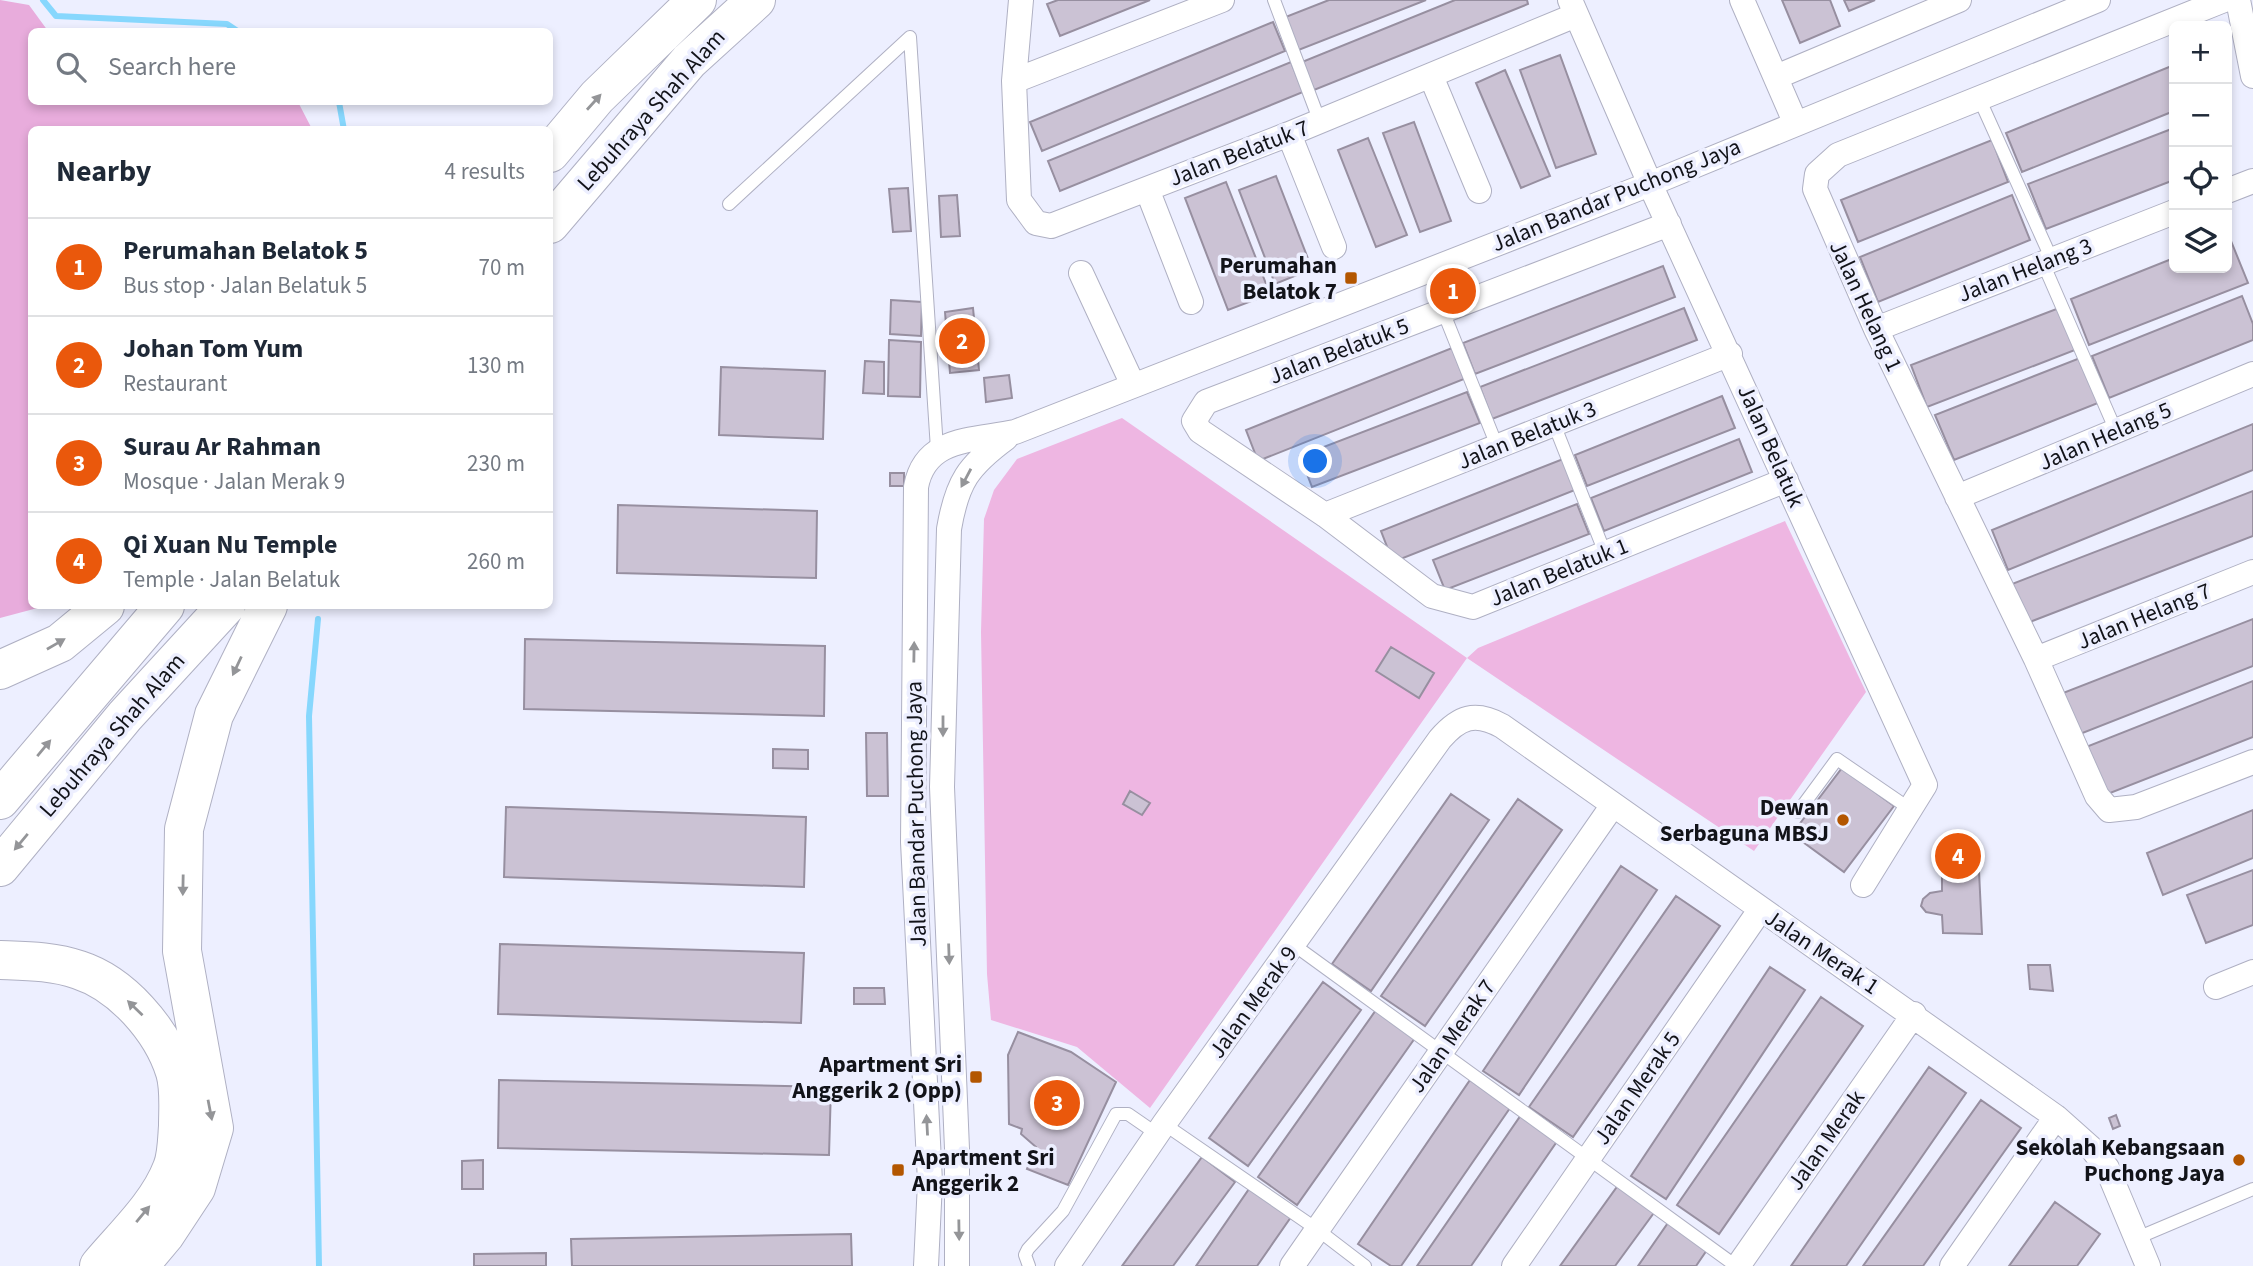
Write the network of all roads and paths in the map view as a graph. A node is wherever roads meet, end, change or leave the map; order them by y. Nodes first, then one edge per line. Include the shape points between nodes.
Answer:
1 (697, 0) edge
2 (756, 0) edge
3 (1021, 0) edge
4 (1222, 0) edge
5 (1274, 0) edge
6 (1742, 0) edge
7 (2098, 0) edge
8 (2224, 0) edge
9 (2238, 0) edge
10 (1942, 3) edge
11 (1573, 7) edge
12 (1431, 76) junction
13 (1776, 76) junction
14 (2253, 76) edge
15 (1014, 81) junction
16 (1979, 98) junction
17 (1320, 121) junction
18 (1795, 122) junction
19 (1289, 134) junction
20 (553, 149) edge
21 (2253, 181) edge
22 (1650, 184) junction
23 (1147, 189) junction
24 (2232, 189) edge
25 (1479, 191) dead end
26 (729, 204) dead end
27 (2169, 214) edge
28 (553, 220) edge
29 (1669, 224) junction
30 (1334, 247) dead end
31 (2048, 262) junction
32 (1081, 273) dead end
33 (1191, 302) dead end
34 (1443, 311) junction
35 (1876, 329) junction
36 (1730, 354) junction
37 (2253, 374) edge
38 (1133, 385) junction
39 (1206, 402) joint
40 (1554, 424) junction
41 (2116, 431) junction
42 (1015, 432) junction
43 (1497, 446) junction
44 (937, 449) junction
45 (1786, 480) junction
46 (1957, 497) junction
47 (1325, 515) junction
48 (1605, 553) junction
49 (2253, 572) edge
50 (101, 609) edge
51 (162, 609) edge
52 (223, 609) edge
53 (267, 609) edge
54 (2036, 659) junction
55 (0, 670) edge
56 (1440, 739) joint
57 (2253, 762) edge
58 (0, 800) edge
59 (1613, 806) junction
60 (1910, 809) junction
61 (1798, 812) dead end
62 (0, 867) edge
63 (1863, 885) dead end
64 (1760, 910) junction
65 (1294, 945) junction
66 (0, 960) edge
67 (2253, 972) edge
68 (2216, 987) dead end
69 (1914, 1014) junction
70 (1441, 1052) junction
71 (2056, 1117) junction
72 (1160, 1129) junction
73 (1588, 1159) junction
74 (2253, 1189) edge
75 (1318, 1230) junction
76 (2137, 1238) junction
77 (99, 1266) edge
78 (139, 1266) edge
79 (926, 1266) edge
80 (957, 1266) edge
81 (1029, 1266) edge
82 (1067, 1266) edge
83 (1292, 1266) edge
84 (1365, 1266) edge
85 (1514, 1266) edge
86 (1737, 1266) edge
87 (1952, 1266) edge
88 (2148, 1266) edge

20 -> 1 highway, Lebuhraya Shah Alam via 597,97
2 - 28 highway, Lebuhraya Shah Alam via 689,61
3 - 15 street, Jalan Belatuk 7
4 - 15 street
5 - 17 lane
6 - 13 street
7 - 18 street, Jalan Bandar Puchong Jaya
8 - 16 street, Jalan Helang 1
9 - 14 street
10 - 13 street
11 - 12 street, Jalan Belatuk 7
11 - 22 street, Jalan Belatuk
12 - 17 street, Jalan Belatuk 7
12 - 25 street
13 - 18 street
15 - 23 street, Jalan Belatuk 7 via 1019,200 1036,223 1051,226
16 - 31 lane
16 - 35 street, Jalan Helang 1 via 1838,155 1817,174 1819,205
17 - 19 street, Jalan Belatuk 7
18 - 22 street, Jalan Bandar Puchong Jaya
19 - 23 street, Jalan Belatuk 7
19 - 30 street
21 - 24 street
22 - 29 street, Jalan Belatuk
22 - 38 street, Jalan Bandar Puchong Jaya
23 - 33 street
26 - 44 lane via 910,37
27 - 31 street, Jalan Helang 3
29 - 34 street, Jalan Belatuk 5
29 - 36 street, Jalan Belatuk
31 - 35 street, Jalan Helang 3
31 - 41 lane
32 - 38 street
34 - 39 street, Jalan Belatuk 5
34 - 43 lane
35 - 46 street, Jalan Helang 1
36 - 40 street, Jalan Belatuk 3
36 - 45 street, Jalan Belatuk
37 - 41 street, Jalan Helang 5
38 - 42 street, Jalan Bandar Puchong Jaya
39 - 47 street, Jalan Belatuk 1 via 1194,421 1200,431
40 - 43 street, Jalan Belatuk 3
40 - 48 lane
41 - 46 street, Jalan Helang 5
42 - 44 street, Jalan Bandar Puchong Jaya
42 -> 80 street, Jalan Bandar Puchong Jaya via 975,461 953,505 949,528 942,787 957,1149
43 - 47 street, Jalan Belatuk 3
79 -> 44 street, Jalan Bandar Puchong Jaya via 930,1182 913,842 915,533 919,470
45 - 48 street, Jalan Belatuk 1
45 - 60 street, Jalan Belatuk via 1925,785
46 - 54 street, Jalan Helang 1
47 - 48 street, Jalan Belatuk 1 via 1432,596 1473,607
49 - 54 street, Jalan Helang 7
55 -> 50 highway via 60,643
58 -> 51 highway, Lebuhraya Shah Alam
52 -> 62 highway, Lebuhraya Shah Alam via 125,716
53 -> 78 highway via 214,715 184,829 181,951 214,1128 196,1188
54 - 57 street, Jalan Helang 1 via 2097,796 2109,810 2136,807
56 - 59 street, Jalan Merak 1 via 1460,719 1488,718
56 - 65 street, Jalan Merak 9
59 - 64 street, Jalan Merak 1
59 - 70 street, Jalan Merak 7
60 - 61 lane via 1837,758
60 - 63 street, Jalan Belatuk
64 - 69 street, Jalan Merak 1
64 - 73 street, Jalan Merak 5
65 - 70 lane
65 - 72 street, Jalan Merak 9
77 -> 66 highway via 155,1199 173,1167 178,1097 175,1073 145,1018 118,992 81,970 40,961
67 - 68 street
69 - 71 street, Jalan Merak 1
69 - 86 street, Jalan Merak
70 - 73 lane
70 - 75 street, Jalan Merak 7
71 - 76 street, Jalan Merak 1 via 2107,1168
71 - 87 street
72 - 75 lane
72 - 81 lane via 1128,1114 1116,1114 1063,1211 1028,1249
72 - 82 street, Jalan Merak 9
73 - 85 street, Jalan Merak 5
73 - 86 lane
74 - 76 lane
75 - 83 street, Jalan Merak 7
75 - 84 lane
76 - 88 street, Jalan Merak 1

